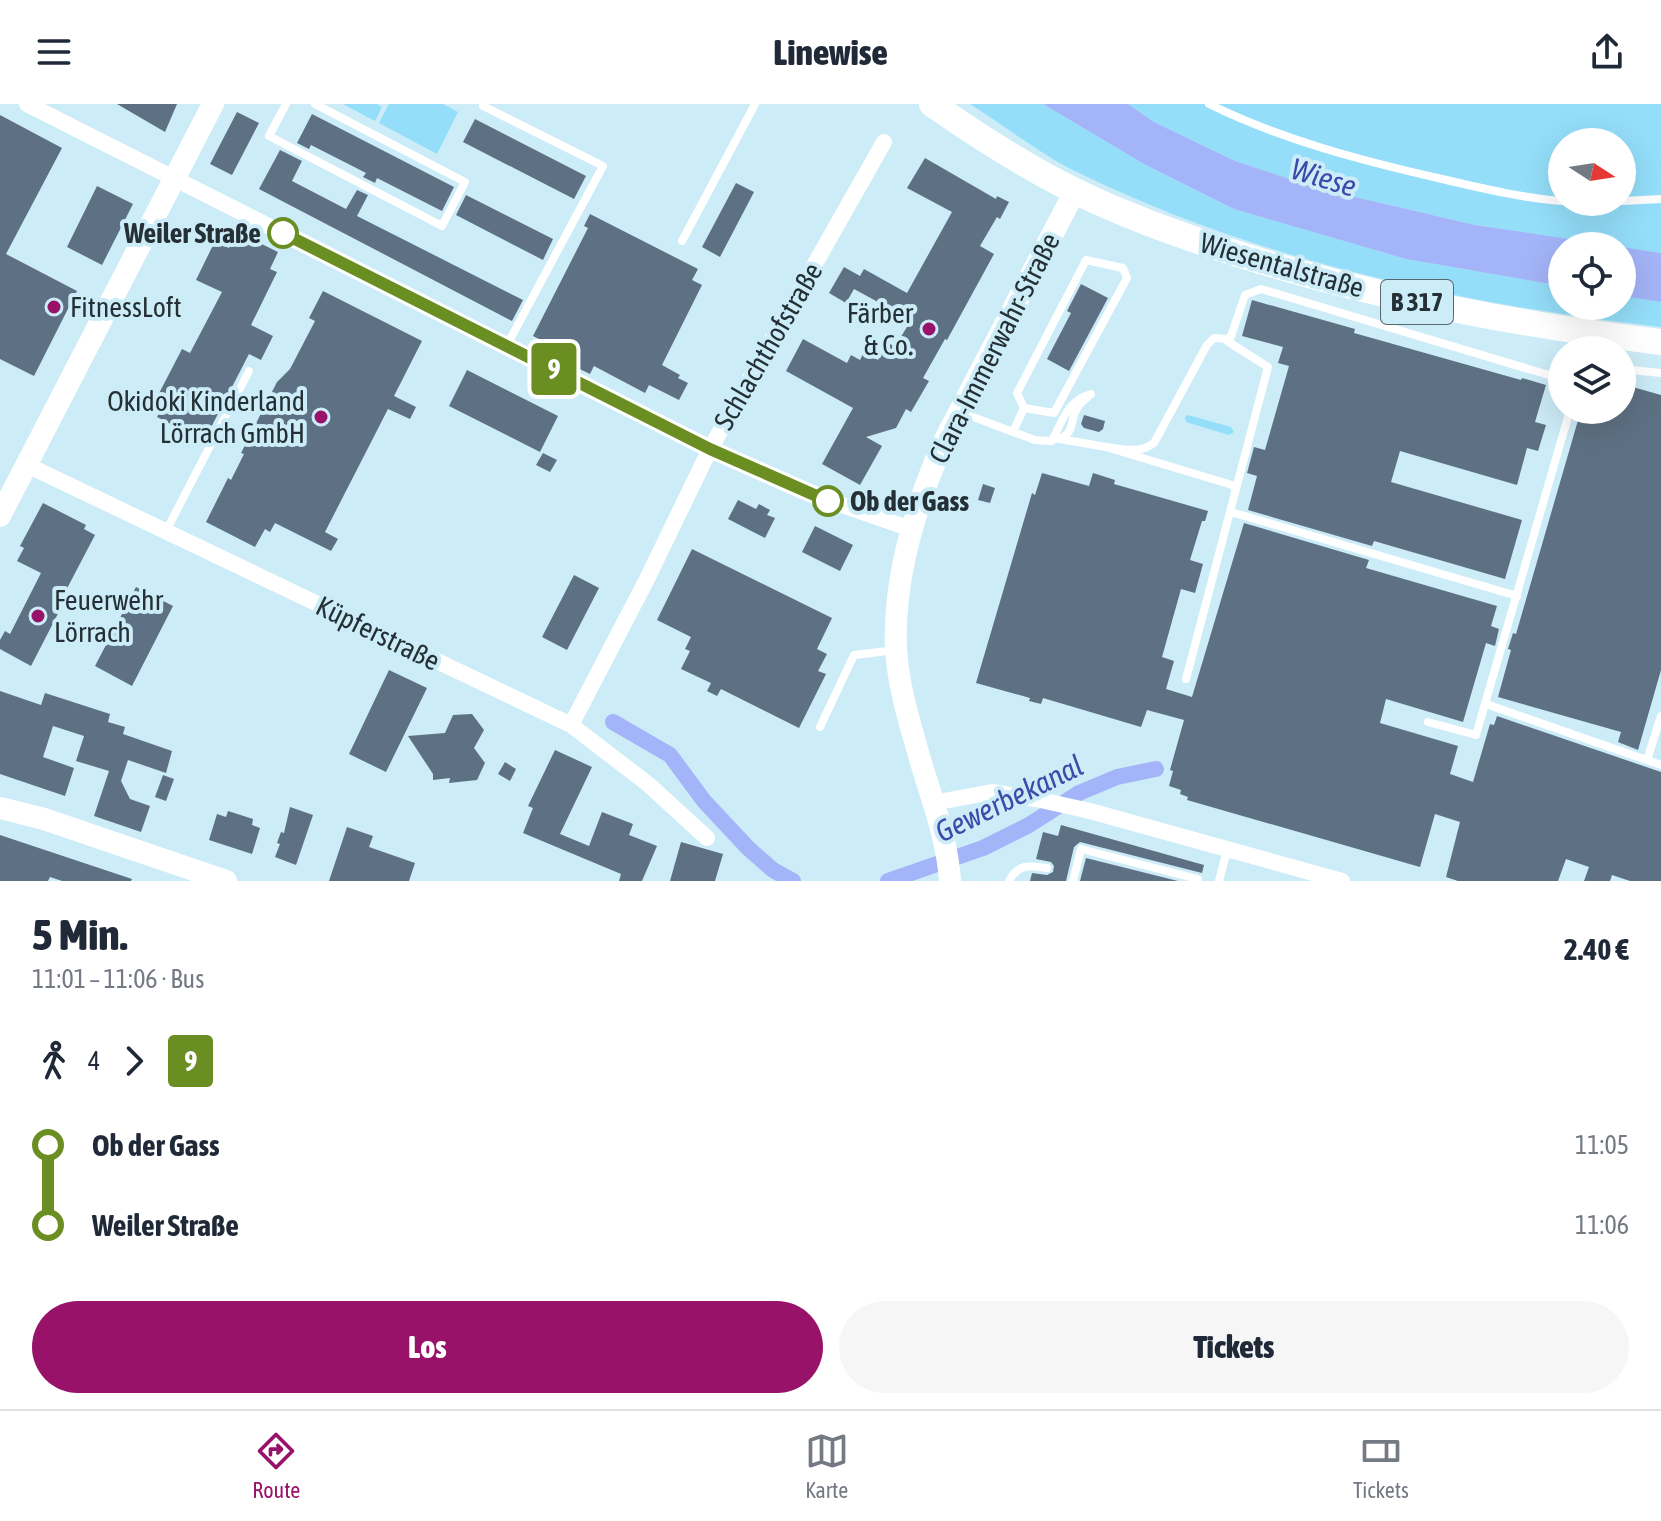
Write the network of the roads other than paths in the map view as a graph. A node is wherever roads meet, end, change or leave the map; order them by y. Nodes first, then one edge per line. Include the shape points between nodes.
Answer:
1 (27, 104) edge
2 (213, 104) edge
3 (286, 104) edge
4 (315, 104) edge
5 (755, 104) edge
6 (932, 104) edge
7 (1209, 104) edge
8 (483, 106) edge
9 (884, 142) dead end
10 (173, 179) junction
11 (1075, 191) junction
12 (1548, 199) edge
13 (1661, 199) edge
14 (1636, 200) edge
15 (682, 241) dead end
16 (1227, 341) junction
17 (1661, 342) edge
18 (507, 345) junction
19 (1636, 370) edge
20 (249, 371) dead end
21 (1661, 373) edge
22 (1548, 375) edge
23 (1024, 408) junction
24 (959, 412) junction
25 (1566, 424) edge
26 (1013, 432) junction
27 (1055, 440) junction
28 (1106, 447) junction
29 (710, 449) junction
30 (27, 465) junction
31 (1236, 489) junction
32 (1231, 512) junction
33 (0, 516) edge
34 (911, 529) junction
35 (166, 532) junction
36 (1517, 596) junction
37 (896, 650) junction
38 (1186, 679) dead end
39 (1486, 704) junction
40 (1661, 716) edge
41 (1428, 722) dead end
42 (571, 725) junction
43 (820, 727) dead end
44 (1647, 760) junction
45 (1661, 765) edge
46 (933, 803) junction
47 (0, 808) edge
48 (707, 838) dead end
49 (1228, 849) junction
50 (1047, 868) dead end
51 (950, 877) edge
52 (226, 881) edge
53 (1009, 881) edge
54 (1073, 881) edge
55 (1197, 881) edge
56 (1219, 881) edge
57 (1342, 881) edge

1 - 10 street
2 - 10 street
3 - 4 lane via 269,136 442,226 465,182
5 - 15 lane
6 - 11 main road, Wiesentalstraße / B 317
7 - 12 lane via 1277,132 1390,167
8 - 18 lane via 603,166
9 - 29 street, Schlachthofstraße
10 - 18 street
10 - 30 street
11 - 17 main road, Wiesentalstraße / B 317 via 1179,235 1357,288 1544,326
11 - 24 street, Clara-Immerwahr-Straße
13 - 14 lane
16 - 22 lane via 1245,295 1261,289
16 - 28 lane via 1214,338 1207,345 1154,443 1134,451
16 - 31 lane via 1268,367
18 - 29 street
19 - 21 lane
20 - 35 lane
23 - 23 lane via 1054,413 1127,278 1123,268 1086,260 1017,393
23 - 26 lane
24 - 26 lane
24 - 34 street, Clara-Immerwahr-Straße via 924,485
25 - 36 lane
26 - 27 lane
27 - 27 lane via 1072,404 1091,394 1077,407 1070,432
27 - 28 lane
28 - 31 lane
29 - 34 street via 802,491
29 - 42 street, Schlachthofstraße
30 - 33 street
30 - 35 street, Küpferstraße
31 - 32 lane
32 - 36 lane
32 - 38 lane
34 - 37 street, Clara-Immerwahr-Straße
35 - 42 street, Küpferstraße
36 - 39 lane
37 - 43 lane via 854,655
37 - 46 street, Clara-Immerwahr-Straße
39 - 41 lane via 1476,735
39 - 44 lane
40 - 44 lane
42 - 48 street, Küpferstraße
44 - 45 lane
46 - 49 street via 992,792 1090,811
46 - 51 street, Clara-Immerwahr-Straße
47 - 52 street
49 - 56 lane
49 - 57 street
50 - 53 lane via 1019,868
54 - 55 lane via 1081,849

